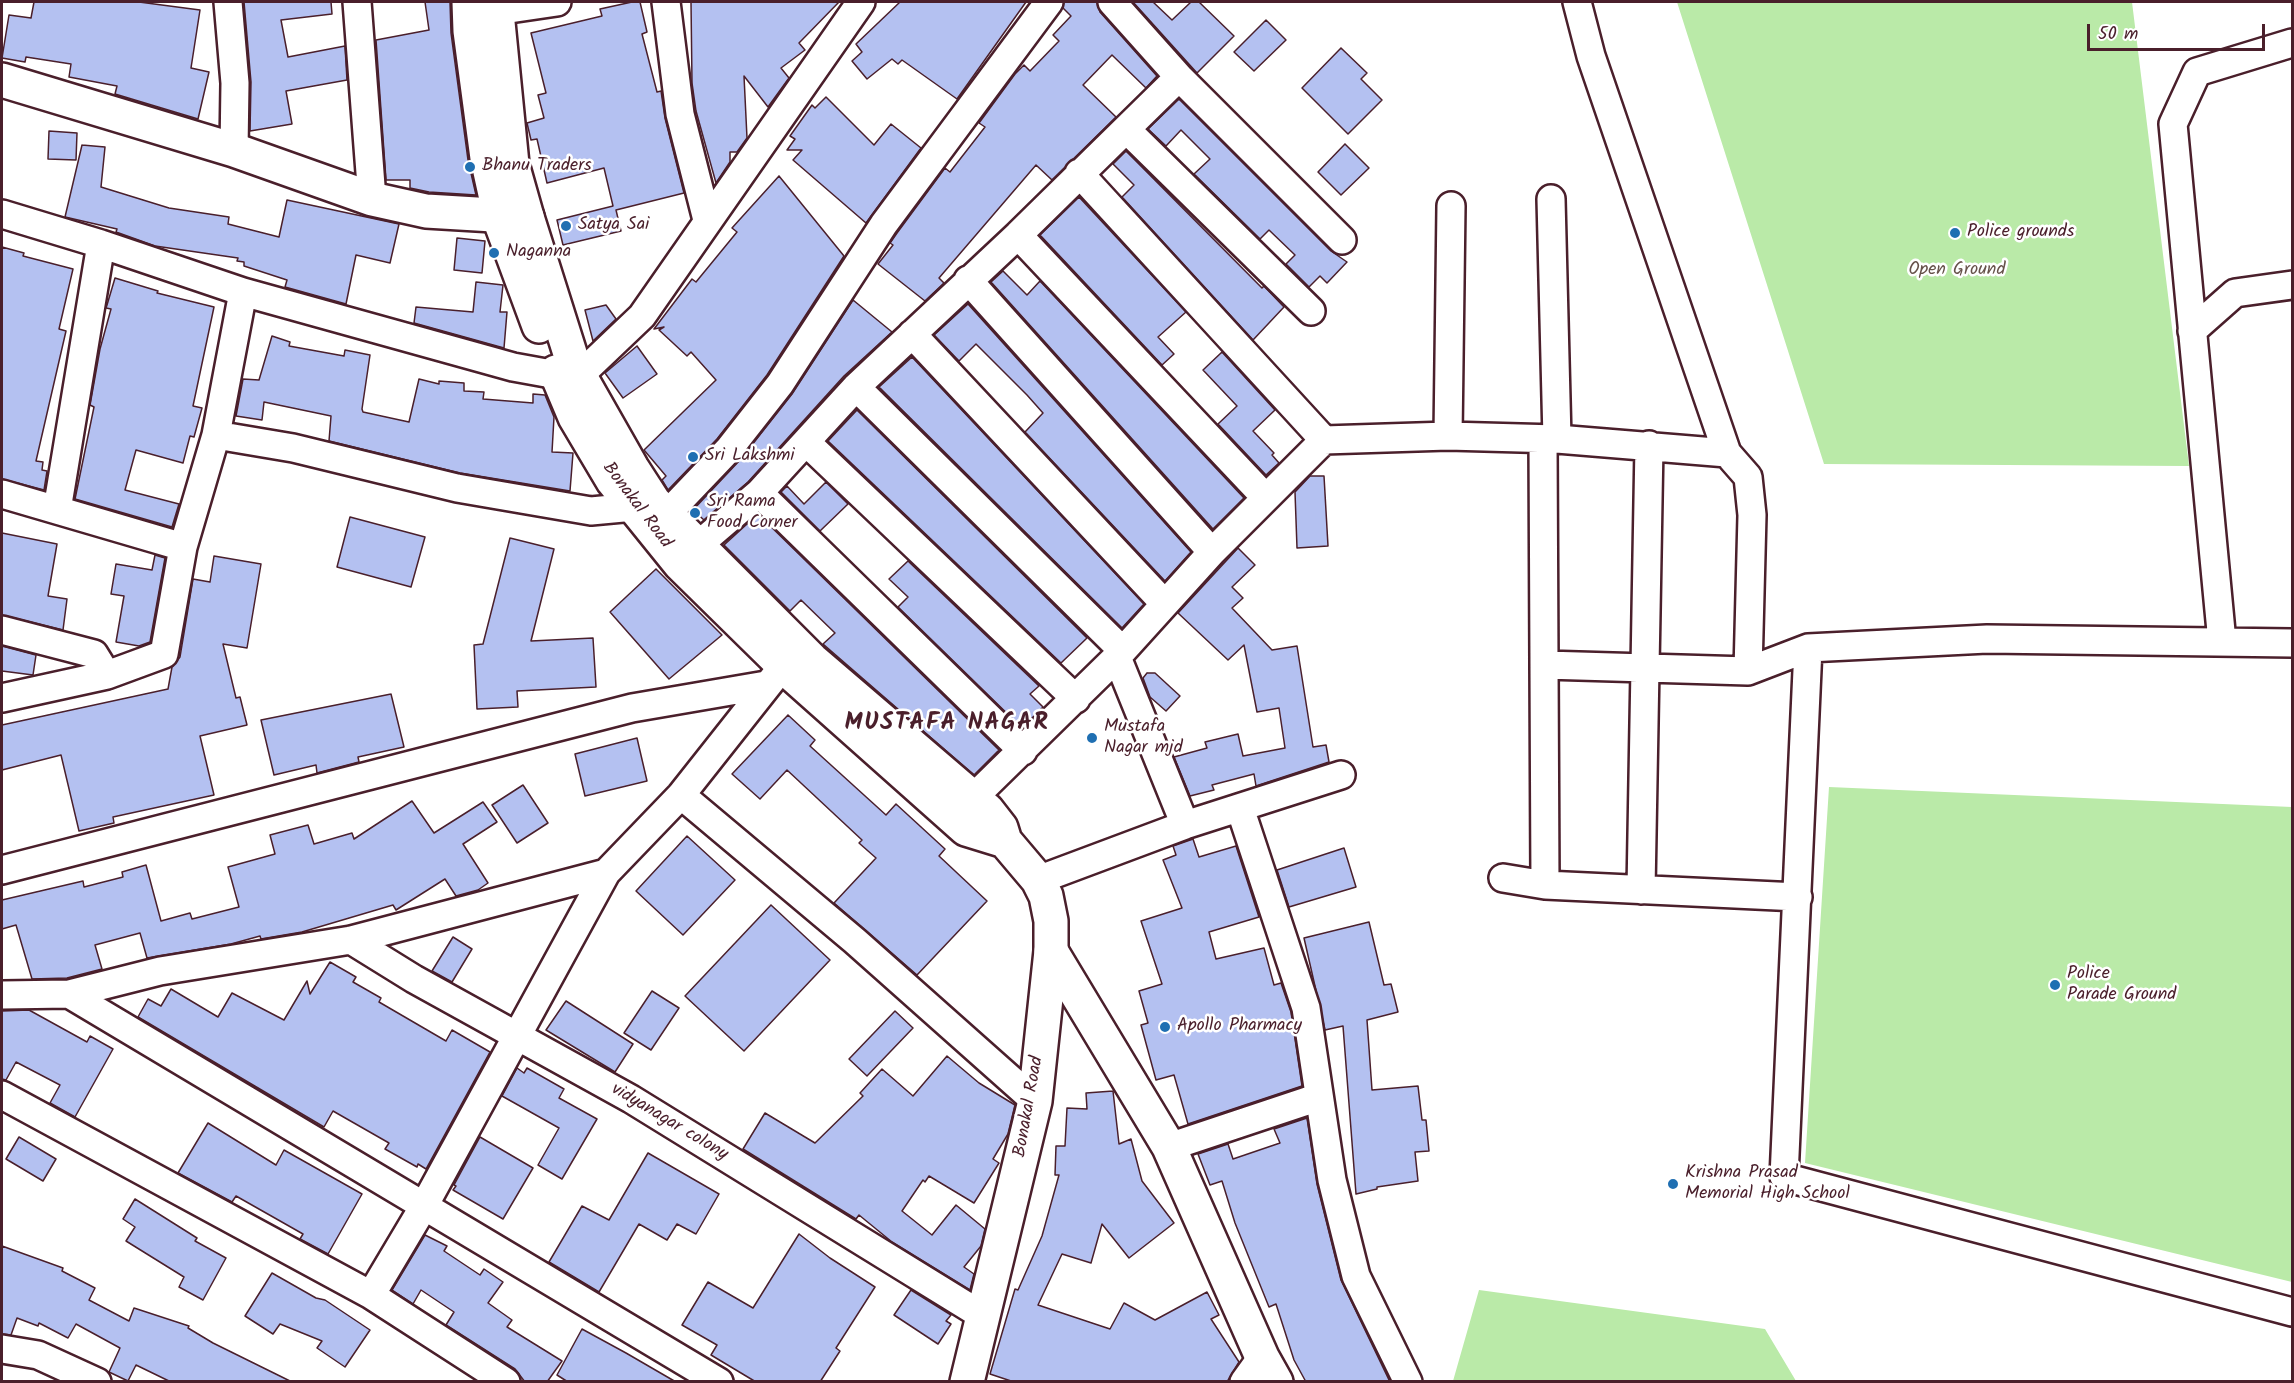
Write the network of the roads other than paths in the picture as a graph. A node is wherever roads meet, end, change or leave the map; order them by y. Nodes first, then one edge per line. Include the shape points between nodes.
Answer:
1 (228, 2) edge
2 (357, 2) edge
3 (557, 2) edge
4 (666, 2) edge
5 (861, 2) edge
6 (1049, 2) edge
7 (1112, 2) edge
8 (1577, 2) edge
9 (487, 5) edge
10 (2292, 43) edge
11 (1179, 77) junction
12 (2, 80) edge
13 (1126, 129) junction
14 (234, 150) junction
15 (1079, 173) junction
16 (372, 199) junction
17 (1551, 199) dead end
18 (1452, 206) dead end
19 (2, 214) edge
20 (513, 216) junction
21 (707, 220) junction
22 (1018, 235) junction
23 (1342, 240) dead end
24 (101, 244) junction
25 (968, 280) junction
26 (2292, 285) edge
27 (243, 292) junction
28 (1311, 310) dead end
29 (2192, 331) junction
30 (912, 334) junction
31 (568, 376) junction
32 (856, 387) junction
33 (216, 435) junction
34 (1448, 436) junction
35 (1550, 440) junction
36 (1324, 441) junction
37 (806, 442) junction
38 (1649, 445) junction
39 (1727, 453) junction
40 (759, 492) junction
41 (2, 494) edge
42 (1265, 497) junction
43 (634, 507) junction
44 (57, 510) junction
45 (667, 514) junction
46 (183, 547) junction
47 (696, 547) junction
48 (1212, 552) junction
49 (1164, 603) junction
50 (2, 630) edge
51 (2222, 642) junction
52 (2292, 643) edge
53 (1808, 648) junction
54 (1120, 654) junction
55 (1545, 665) junction
56 (1645, 666) junction
57 (1748, 671) junction
58 (107, 675) junction
59 (775, 676) junction
60 (2, 698) edge
61 (1076, 699) junction
62 (1023, 752) junction
63 (1341, 775) dead end
64 (681, 795) junction
65 (973, 798) junction
66 (1240, 808) junction
67 (1185, 825) junction
68 (1005, 841) junction
69 (2, 870) edge
70 (606, 873) junction
71 (1503, 878) dead end
72 (1038, 880) junction
73 (1545, 885) junction
74 (1641, 890) junction
75 (1798, 897) junction
76 (351, 940) junction
77 (1052, 951) junction
78 (4, 989) edge
79 (69, 994) junction
80 (518, 1035) junction
81 (2, 1095) edge
82 (1319, 1097) junction
83 (1035, 1101) junction
84 (1169, 1147) junction
85 (424, 1206) junction
86 (371, 1295) junction
87 (2292, 1312) edge
88 (983, 1316) junction
89 (2, 1349) edge
90 (1260, 1373) edge
91 (97, 1382) edge
92 (506, 1382) edge
93 (719, 1382) edge
94 (967, 1382) edge
95 (1408, 1382) edge

1 - 14 street via 235,83
2 - 16 street
3 - 9 street
4 - 21 street via 680,114
5 - 21 street
6 - 45 street via 884,224 780,384 729,449
7 - 11 street
8 - 39 street via 1591,56
9 - 20 main road, Bonakal Road via 470,31 484,135
10 - 29 street via 2197,72 2173,124
11 - 13 street
11 - 23 street
12 - 14 main road
13 - 15 street
13 - 28 street
14 - 16 main road
15 - 22 street
15 - 36 street
16 - 20 main road via 426,211
17 - 35 street
18 - 34 street
19 - 24 street
20 - 31 main road, Bonakal Road
21 - 31 street via 642,315
22 - 25 street
22 - 42 street
24 - 27 street
24 - 44 street
25 - 30 street
25 - 48 street
26 - 29 street via 2235,293
27 - 31 street via 513,367
27 - 33 street
29 - 51 street
30 - 32 street
30 - 49 street
31 - 43 main road, Bonakal Road via 575,417 613,481
31 - 45 main road, Bonakal Road via 654,502
32 - 37 street
32 - 54 street
33 - 43 street via 294,448 457,488 591,511
33 - 46 street
34 - 35 street
34 - 36 street
35 - 38 street
35 - 55 street
36 - 42 street
37 - 40 street
37 - 61 street
38 - 39 street
38 - 56 street
39 - 57 street via 1748,477 1752,515
40 - 47 street
40 - 62 street
41 - 44 street
42 - 48 street
43 - 59 main road, Bonakal Road
44 - 46 street
45 - 47 main road, Bonakal Road
46 - 58 street via 164,654
47 - 65 main road, Bonakal Road via 812,660
48 - 49 street
49 - 54 street
50 - 58 street via 94,654
51 - 52 street
51 - 53 street via 1987,639
53 - 57 street
53 - 75 street
54 - 61 street
54 - 67 street
55 - 56 street
55 - 73 street
56 - 57 street
56 - 74 street
58 - 60 street
59 - 64 street
59 - 68 main road, Bonakal Road via 966,829
59 - 69 street via 633,708
61 - 62 street
62 - 65 street
63 - 66 street
64 - 70 street
64 - 83 street via 855,941
65 - 68 main road, Bonakal Road via 995,818
66 - 67 street
66 - 82 street via 1306,1008
67 - 72 street
68 - 72 main road, Bonakal Road
70 - 76 street
70 - 80 street
71 - 73 street
72 - 77 main road, Bonakal Road via 1051,921
73 - 74 street
74 - 75 street
75 - 87 street via 1784,1177
76 - 79 street via 160,970
76 - 80 street, vidyanagar colony
77 - 83 main road, Bonakal Road
77 - 84 main road
78 - 79 street
79 - 85 street
80 - 85 street
80 - 88 street, vidyanagar colony via 631,1099
81 - 86 street
82 - 84 street
82 - 95 street via 1332,1180 1356,1276
83 - 88 main road, Bonakal Road
84 - 90 main road
85 - 86 street
85 - 93 street
86 - 92 street
88 - 94 main road, Bonakal Road
89 - 91 street via 38,1355

